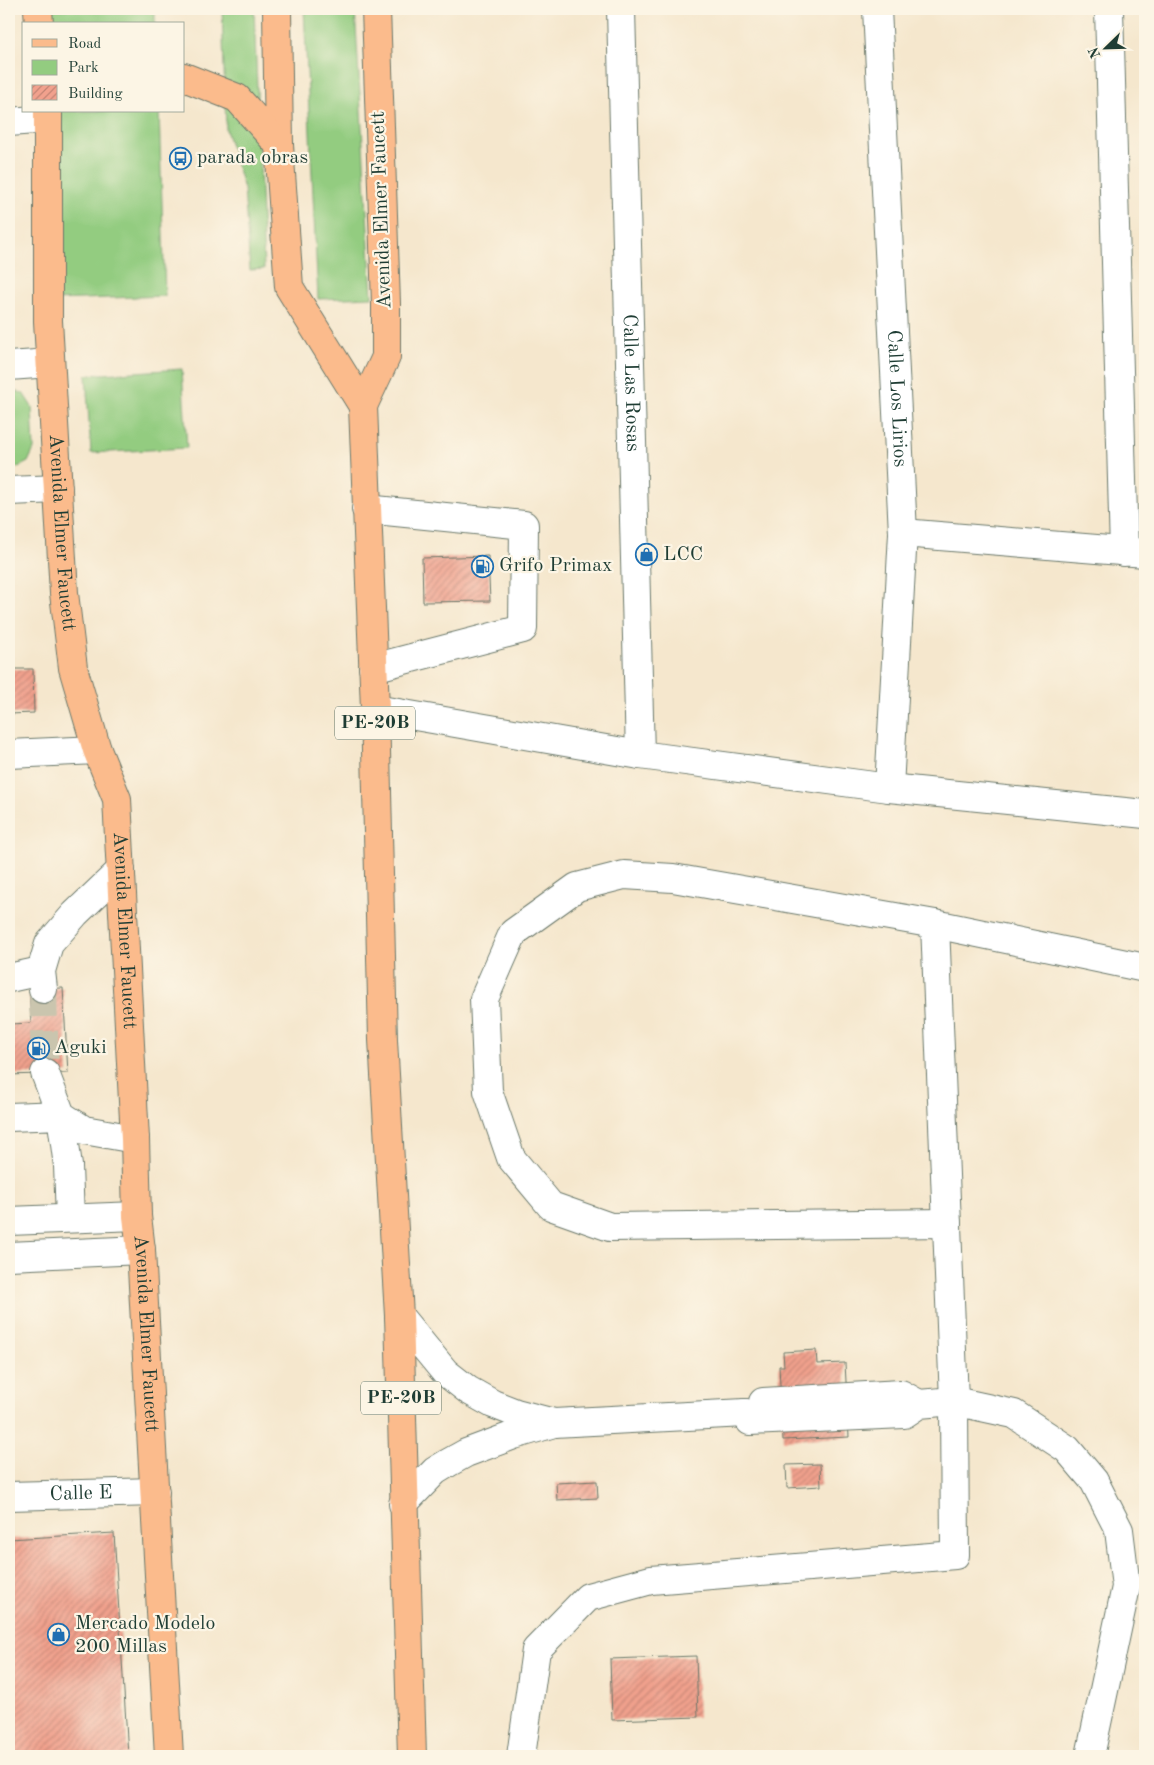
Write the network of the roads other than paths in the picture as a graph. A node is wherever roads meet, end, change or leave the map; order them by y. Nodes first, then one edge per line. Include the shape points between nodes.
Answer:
1 (38, 9) edge
2 (277, 9) edge
3 (376, 9) edge
4 (621, 9) edge
5 (877, 9) edge
6 (1109, 9) edge
7 (39, 22) edge
8 (185, 77) edge
9 (52, 114) edge
10 (9, 122) edge
11 (279, 145) junction
12 (50, 363) junction
13 (9, 366) edge
14 (363, 406) junction
15 (58, 489) junction
16 (9, 491) edge
17 (366, 509) junction
18 (904, 532) junction
19 (1135, 553) edge
20 (373, 668) junction
21 (375, 709) junction
22 (97, 750) junction
23 (9, 754) edge
24 (640, 755) junction
25 (889, 788) junction
26 (1145, 814) edge
27 (121, 870) junction
28 (935, 924) junction
29 (1145, 968) edge
30 (9, 978) edge
31 (45, 1073) tunnel mouth
32 (61, 1115) junction
33 (9, 1117) edge
34 (135, 1139) junction
35 (137, 1216) junction
36 (70, 1218) junction
37 (9, 1221) edge
38 (947, 1223) junction
39 (141, 1250) junction
40 (9, 1256) edge
41 (399, 1316) junction
42 (954, 1401) junction
43 (554, 1423) junction
44 (155, 1492) junction
45 (9, 1496) edge
46 (403, 1504) junction
47 (169, 1756) edge
48 (412, 1756) edge
49 (521, 1756) edge
50 (1090, 1756) edge

1 - 7 main road
2 - 11 main road
3 - 14 main road, Avenida Elmer Faucett via 386,357
4 - 24 street, Calle Las Rosas
5 - 18 street, Calle Los Lirios
6 - 19 street
8 - 11 main road via 237,98
9 - 10 street
9 - 12 main road, Avenida Elmer Faucett
11 - 14 main road via 289,287
12 - 13 street
12 - 15 main road, Avenida Elmer Faucett
14 - 17 main road, Avenida Elmer Faucett / PE-20B
15 - 16 street
15 - 22 main road, Avenida Elmer Faucett via 64,594 73,668
17 - 20 main road, Avenida Elmer Faucett / PE-20B
17 - 20 street via 524,525 523,629
18 - 19 street
18 - 25 street, Calle Los Lirios
20 - 21 main road, Avenida Elmer Faucett / PE-20B
21 - 24 street
21 - 41 main road, Avenida Elmer Faucett / PE-20B via 382,1040
22 - 23 street
22 - 27 main road, Avenida Elmer Faucett via 117,799
24 - 25 street
25 - 26 street
27 - 30 street via 49,944 42,980
27 - 34 main road, Avenida Elmer Faucett
28 - 29 street
28 - 38 street
28 - 38 street via 673,878 624,876 577,887 514,933 484,999 488,1091 512,1158 551,1206 610,1227
31 - 32 street
32 - 33 street
32 - 34 street via 84,1130
32 - 36 street via 68,1166
34 - 35 main road, Avenida Elmer Faucett
35 - 36 street
35 - 39 main road, Avenida Elmer Faucett
36 - 37 street
38 - 42 street
39 - 40 street
39 - 44 main road, Avenida Elmer Faucett
41 - 43 street via 445,1372 468,1390 516,1413
41 - 46 main road, Avenida Elmer Faucett / PE-20B
42 - 43 street via 918,1404 904,1414 876,1416 750,1421 744,1413
42 - 49 street via 955,1555 651,1580 588,1597 536,1650
42 - 50 street via 1014,1414 1067,1449 1094,1481 1120,1530 1126,1587
43 - 46 street via 514,1435 448,1463 435,1471
44 - 45 street, Calle E
44 - 47 main road, Avenida Elmer Faucett
46 - 48 main road, Avenida Elmer Faucett / PE-20B

